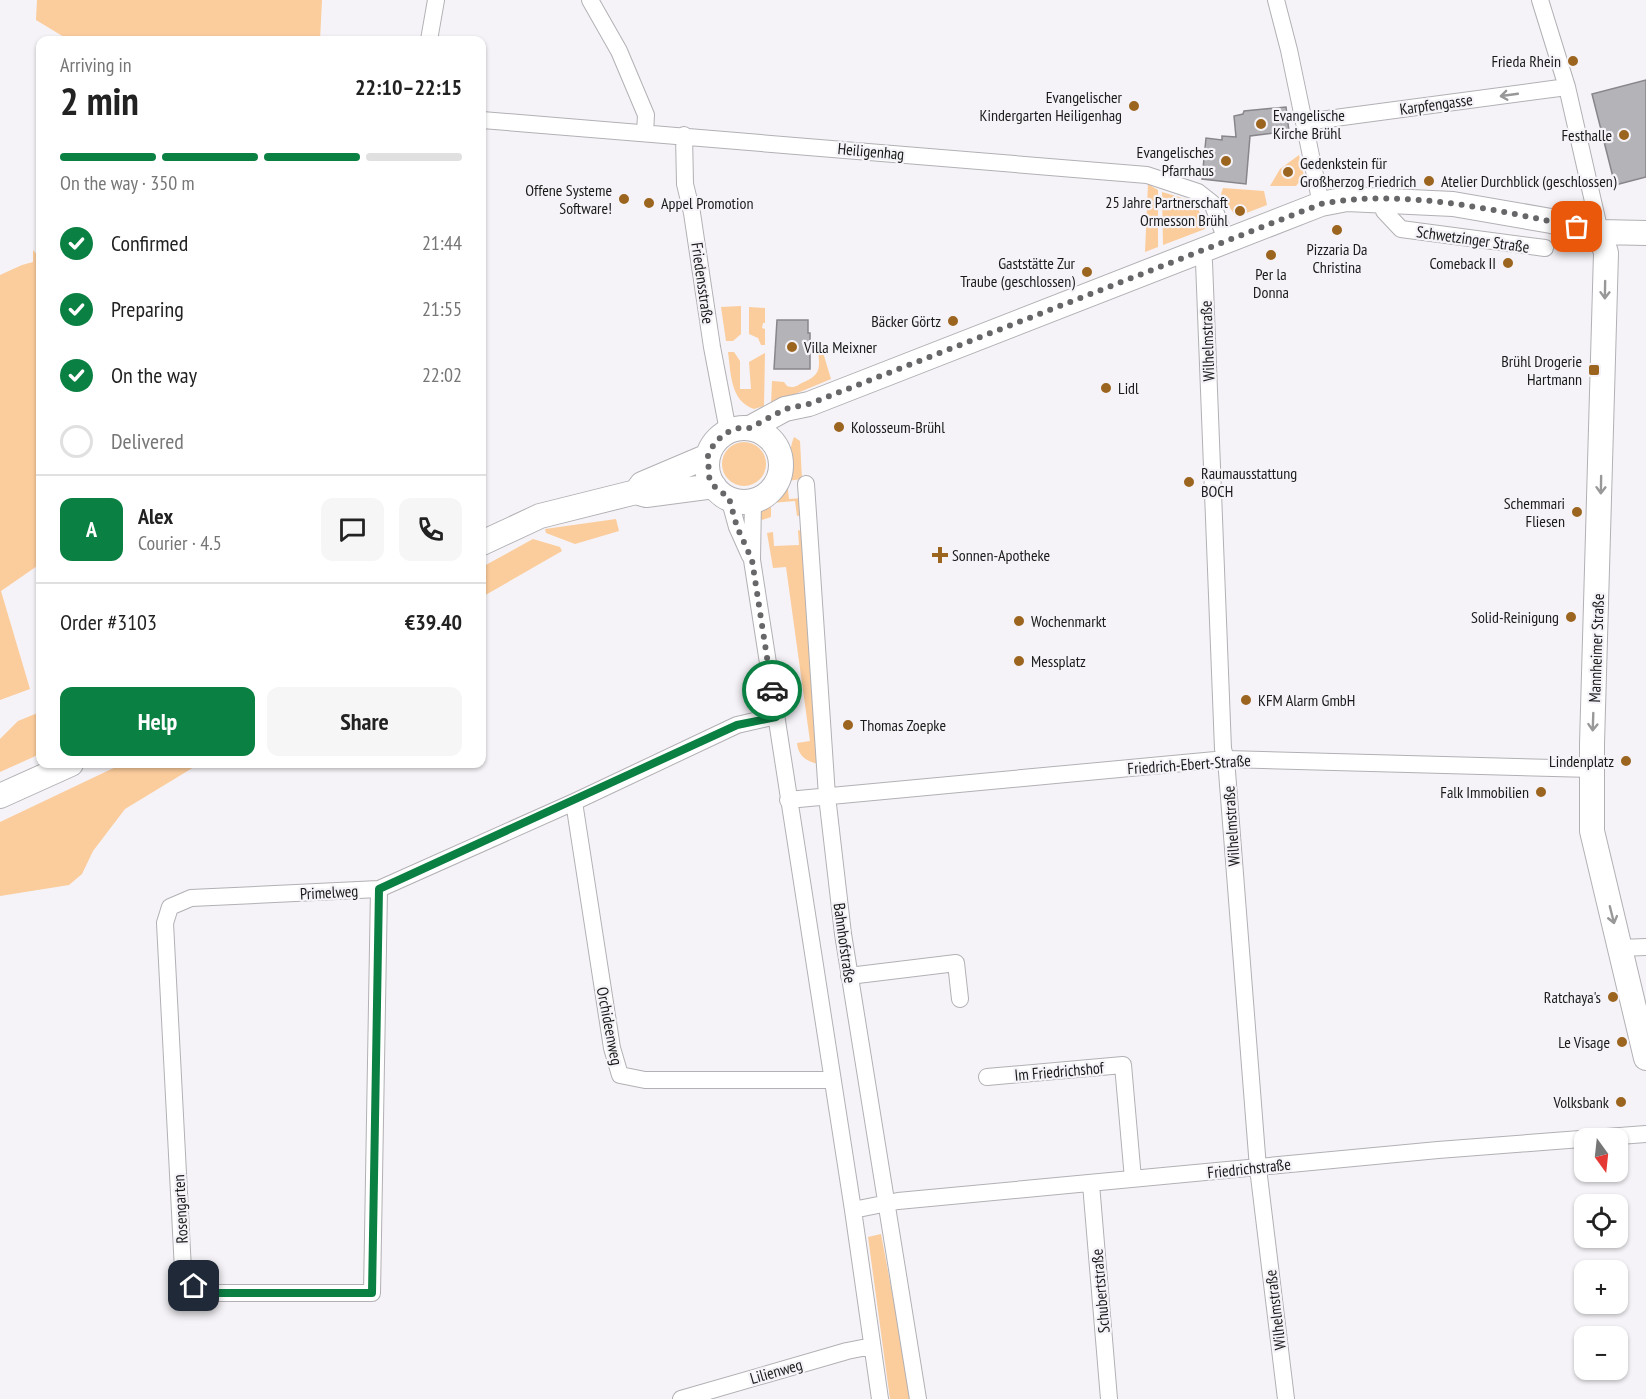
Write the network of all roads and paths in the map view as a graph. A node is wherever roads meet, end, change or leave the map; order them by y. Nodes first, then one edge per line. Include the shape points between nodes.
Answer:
1 (436, 0) edge
2 (590, 0) edge
3 (1276, 0) edge
4 (1540, 0) edge
5 (430, 36) edge
6 (1567, 87) junction
7 (486, 120) edge
8 (1305, 122) junction
9 (645, 133) junction
10 (684, 135) junction
11 (1383, 199) junction
12 (1321, 204) junction
13 (1600, 232) junction
14 (1646, 233) edge
15 (1227, 242) junction
16 (1545, 248) dead end
17 (1200, 253) junction
18 (809, 404) junction
19 (739, 430) junction
20 (776, 447) junction
21 (708, 456) junction
22 (806, 484) dead end
23 (636, 492) junction
24 (721, 492) junction
25 (753, 500) junction
26 (486, 541) edge
27 (752, 560) junction
28 (776, 717) junction
29 (1226, 759) junction
30 (63, 768) edge
31 (1592, 770) junction
32 (0, 796) edge
33 (827, 796) junction
34 (788, 800) junction
35 (574, 802) junction
36 (379, 889) junction
37 (171, 907) joint
38 (1646, 947) edge
39 (1620, 948) junction
40 (849, 976) junction
41 (960, 999) dead end
42 (1646, 1058) edge
43 (987, 1077) dead end
44 (832, 1080) junction
45 (1646, 1134) edge
46 (1258, 1168) junction
47 (1133, 1179) junction
48 (1091, 1184) junction
49 (886, 1203) junction
50 (853, 1210) junction
51 (872, 1346) junction
52 (681, 1399) edge
53 (880, 1399) edge
54 (918, 1399) edge
55 (1109, 1399) edge
56 (1286, 1399) edge

1 - 5 street
2 - 9 street via 619,51 646,115
3 - 8 street
4 - 6 street
6 -> 8 street, Karpfengasse
6 - 13 street
7 - 9 street, Heiligenhag
8 - 12 street
9 - 10 street, Heiligenhag
10 - 15 street, Heiligenhag via 1153,177 1198,192 1212,203
10 - 19 street, Friedensstraße via 685,184 693,213 712,347
11 - 12 main road, Schwetzinger Straße
11 - 13 main road, Schwetzinger Straße via 1454,204
11 - 16 street, Schwetzinger Straße via 1384,211 1401,229
12 - 15 main road, Schwetzinger Straße
13 - 14 main road, Schwetzinger Straße
13 -> 31 main road, Mannheimer Straße via 1606,253
15 - 17 main road, Schwetzinger Straße
17 - 18 main road, Schwetzinger Straße
17 - 29 street, Wilhelmstraße via 1204,262
18 - 19 main road, Schwetzinger Straße via 785,409
18 - 20 main road, Schwetzinger Straße
19 - 20 main road via 770,438
19 - 21 main road via 715,442
20 - 25 main road via 781,469 778,479 763,496
21 - 23 main road via 642,484
21 - 24 main road via 709,477
22 - 33 street, Bahnhofstraße
23 - 24 main road
23 - 26 main road via 540,516
24 - 25 main road via 741,501
24 - 27 street, Bahnhofstraße
25 - 27 street, Bahnhofstraße
27 - 28 street, Bahnhofstraße
28 - 34 street, Bahnhofstraße
28 - 35 street, Primelweg via 737,725
29 - 31 street, Friedrich-Ebert-Straße
29 - 33 street, Friedrich-Ebert-Straße
29 - 46 street, Wilhelmstraße
30 - 32 main road
31 -> 39 main road, Mannheimer Straße via 1592,831
33 - 34 street, Friedrich-Ebert-Straße
33 - 40 street, Bahnhofstraße
34 - 44 street, Bahnhofstraße
35 - 36 street, Primelweg
35 - 44 street, Orchideenweg via 612,1048 620,1075 645,1080
36 - 37 street, Primelweg via 191,898
36 - 37 street, Rosengarten via 372,1293 212,1293 194,1286 183,1270 165,923
38 - 39 street
39 - 42 main road, Mannheimer Straße
40 - 41 street via 956,963
40 - 49 street, Bahnhofstraße
43 - 47 street, Im Friedrichshof via 1123,1065
44 - 50 street, Bahnhofstraße
45 - 46 street, Friedrichstraße
46 - 47 street, Friedrichstraße
46 - 56 street, Wilhelmstraße
47 - 48 street, Friedrichstraße
48 - 49 street, Friedrichstraße
48 - 55 street, Schubertstraße
49 - 50 street, Friedrichstraße
49 - 54 street, Bahnhofstraße
50 - 51 street, Bahnhofstraße
51 - 52 street, Lilienweg
51 - 53 street, Bahnhofstraße

